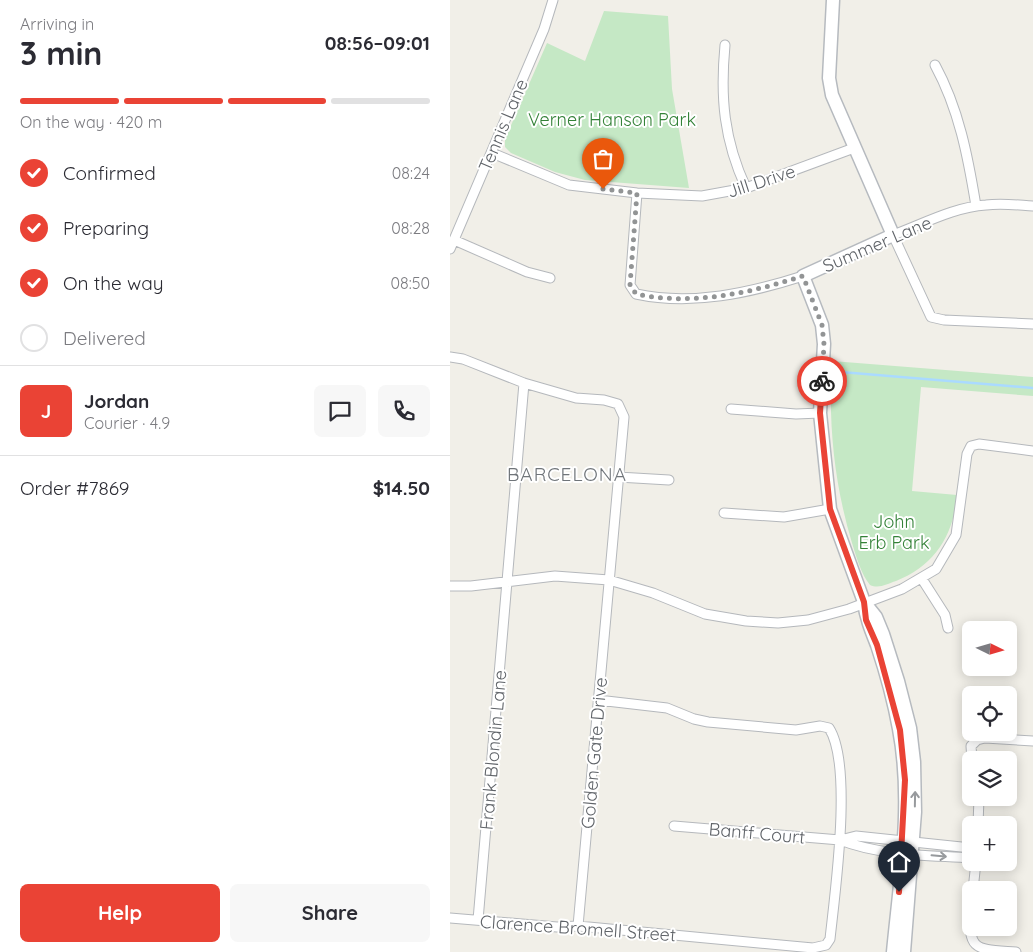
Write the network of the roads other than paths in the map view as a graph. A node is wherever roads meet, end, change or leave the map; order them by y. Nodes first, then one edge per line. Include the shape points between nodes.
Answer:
1 (553, 0) edge
2 (833, 0) edge
3 (725, 45) dead end
4 (935, 65) dead end
5 (854, 148) junction
6 (492, 153) junction
7 (746, 188) junction
8 (637, 193) junction
9 (976, 206) junction
10 (1033, 206) edge
11 (893, 235) junction
12 (454, 240) junction
13 (450, 249) edge
14 (803, 276) junction
15 (550, 278) dead end
16 (1033, 324) edge
17 (450, 357) edge
18 (524, 383) junction
19 (731, 408) dead end
20 (820, 413) junction
21 (1033, 451) edge
22 (618, 477) junction
23 (669, 480) dead end
24 (830, 509) junction
25 (724, 513) dead end
26 (922, 579) junction
27 (508, 580) junction
28 (609, 580) junction
29 (450, 586) edge
30 (864, 602) junction
31 (948, 628) dead end
32 (598, 700) junction
33 (1033, 741) edge
34 (970, 751) edge
35 (674, 826) dead end
36 (840, 840) junction
37 (907, 848) junction
38 (962, 848) edge
39 (962, 857) edge
40 (450, 918) edge
41 (478, 920) junction
42 (578, 926) junction
43 (970, 936) edge
44 (894, 952) edge
45 (904, 952) edge
46 (1016, 952) edge

1 - 6 street, Tennis Lane
2 - 5 street via 829,78 832,95
3 - 7 street via 724,125
4 - 9 street via 945,83 967,153
5 - 7 street, Jill Drive
5 - 11 street
6 - 8 street, Jill Drive via 570,185
6 - 12 street, Tennis Lane
7 - 8 street, Jill Drive via 702,196
8 - 14 street, Summer Lane via 630,285 634,292 704,298 776,285
9 - 10 street, Summer Lane
9 - 11 street, Summer Lane
11 - 14 street, Summer Lane
11 - 16 street via 931,317
12 - 13 street, Tennis Lane
12 - 15 street via 527,272
14 - 20 street via 822,325
17 - 18 street
18 - 22 street, Golden Gate Drive via 576,398 618,404 624,417
18 - 27 street, Frank Blondin Lane
19 - 20 street
20 - 24 street
21 - 26 street via 979,444 968,449 956,535 936,569
22 - 23 street
22 - 28 street, Golden Gate Drive
24 - 25 street via 784,517
24 - 30 street
26 - 30 street
26 - 31 street via 945,614
27 - 28 street via 555,576
27 - 29 street
27 - 41 street, Frank Blondin Lane
28 - 30 street via 705,614 746,621 778,623 808,620
28 - 32 street, Golden Gate Drive
30 - 37 street via 876,617 883,634 910,728 915,781
32 - 36 street via 667,708 708,722 796,730 820,726 829,728 839,751
32 - 42 street, Golden Gate Drive
33 - 34 street via 984,738 974,742
35 - 36 street, Banff Court
36 - 37 street, Banff Court via 856,836
36 - 42 street, Clarence Bromell Street via 830,938 826,945 813,948
37 - 38 street
37 -> 39 street
37 - 44 street
37 - 45 street
40 - 41 street, Clarence Bromell Street
41 - 42 street, Clarence Bromell Street
43 - 46 street via 977,946 986,950

